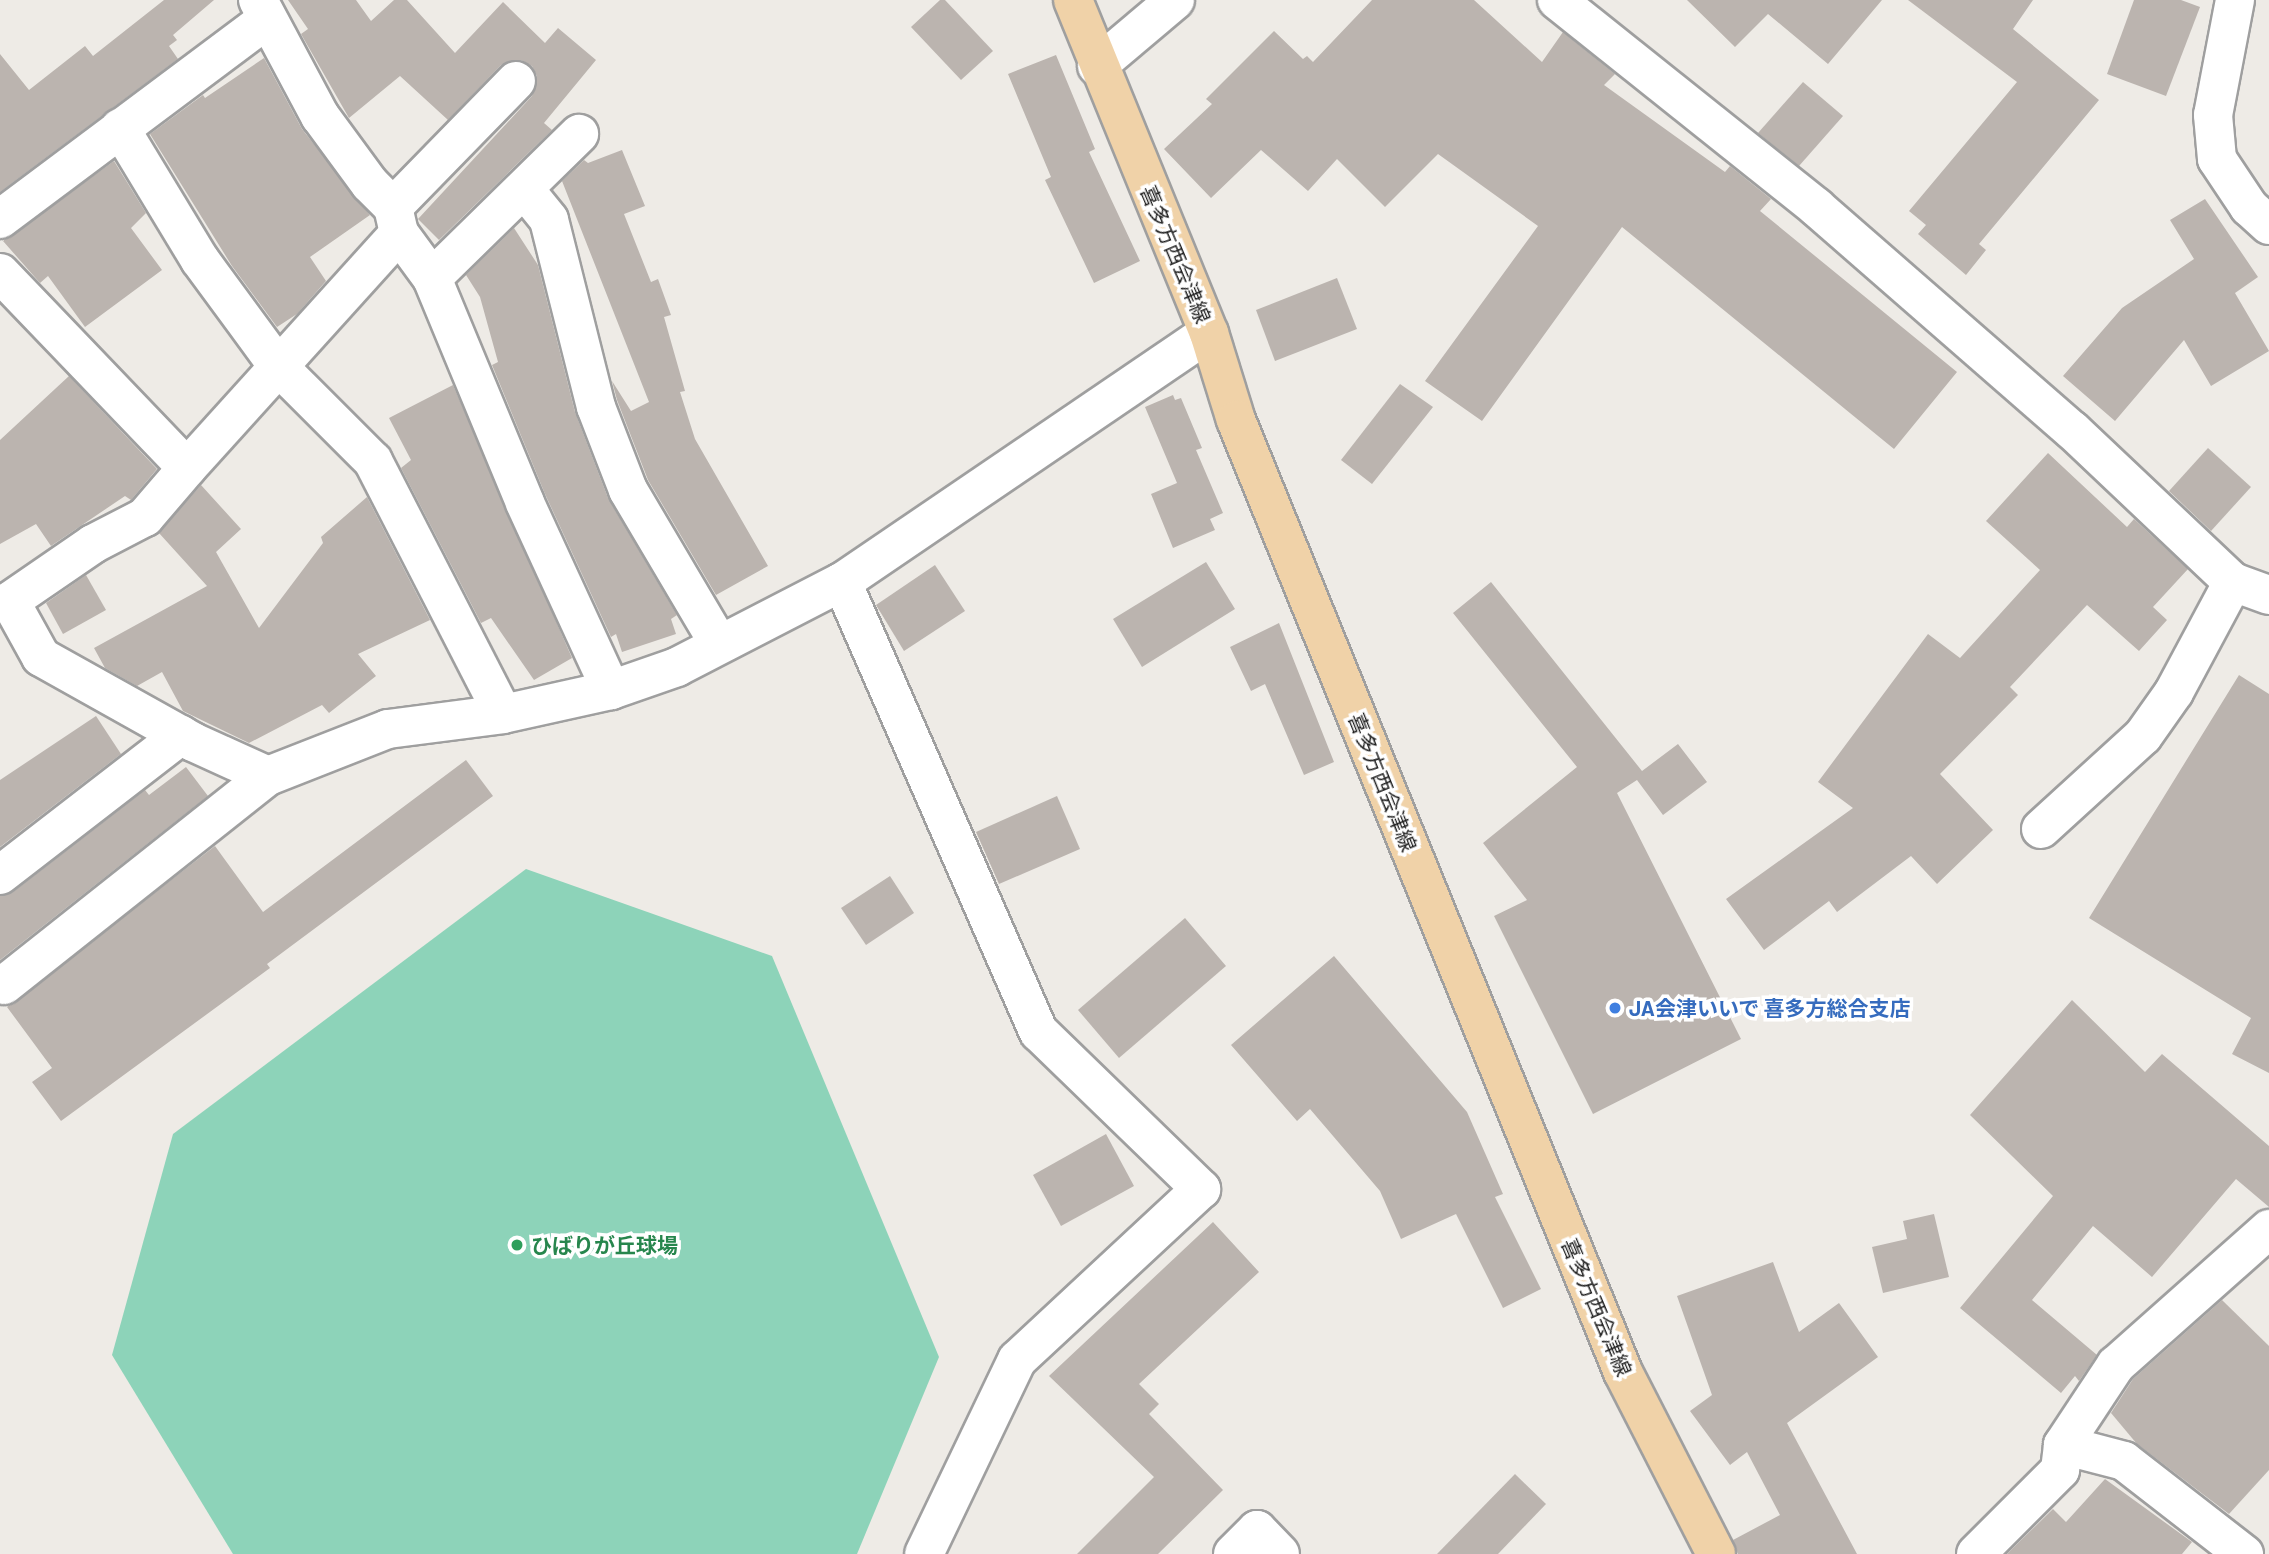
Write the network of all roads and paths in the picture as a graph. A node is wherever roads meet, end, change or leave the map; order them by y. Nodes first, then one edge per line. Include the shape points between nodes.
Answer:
1 (1073, 0) edge
2 (1175, 0) edge
3 (1557, 0) edge
4 (2235, 0) edge
5 (262, 10) edge
6 (1097, 66) junction
7 (516, 81) dead end
8 (120, 128) junction
9 (579, 134) dead end
10 (525, 190) junction
11 (0, 219) edge
12 (396, 220) junction
13 (2269, 225) edge
14 (0, 272) edge
15 (432, 278) junction
16 (1209, 333) junction
17 (278, 366) junction
18 (187, 468) junction
19 (842, 582) junction
20 (2233, 582) junction
21 (2269, 595) edge
22 (719, 645) junction
23 (611, 690) junction
24 (503, 714) junction
25 (181, 735) junction
26 (268, 776) junction
27 (2040, 829) dead end
28 (0, 875) edge
29 (4, 985) dead end
30 (2269, 1229) edge
31 (2063, 1444) junction
32 (924, 1554) edge
33 (1233, 1554) edge
34 (1280, 1554) edge
35 (1716, 1554) edge
36 (1976, 1554) edge
37 (2244, 1554) edge

1 - 6 main road, 喜多方西会津線
2 - 6 street
3 - 20 street via 1816,207 2072,430
4 - 13 street via 2213,115 2217,159 2249,207
5 - 8 street
5 - 12 street via 320,116
6 - 16 main road, 喜多方西会津線
7 - 12 street
8 - 11 street
8 - 17 street via 200,260
9 - 10 street
10 - 15 street
10 - 22 street via 549,220 596,407 628,489
12 - 15 street
12 - 17 street
14 - 18 street
15 - 23 street via 525,503
16 - 19 street
16 - 35 main road, 喜多方西会津線 via 1236,420 1623,1372
17 - 18 street
17 - 24 street via 373,461
18 - 25 street via 145,516 93,544 10,601 41,657
19 - 22 street
19 - 32 street via 1039,1032 1201,1189 1017,1360
20 - 21 street
20 - 27 street via 2174,692 2143,736
22 - 23 street via 677,667
23 - 24 street
24 - 26 street via 388,729
25 - 26 street
25 - 28 street
26 - 29 street
30 - 31 street via 2116,1365
31 - 36 street via 2060,1470
31 - 37 street via 2124,1461
33 - 34 street via 1257,1530

